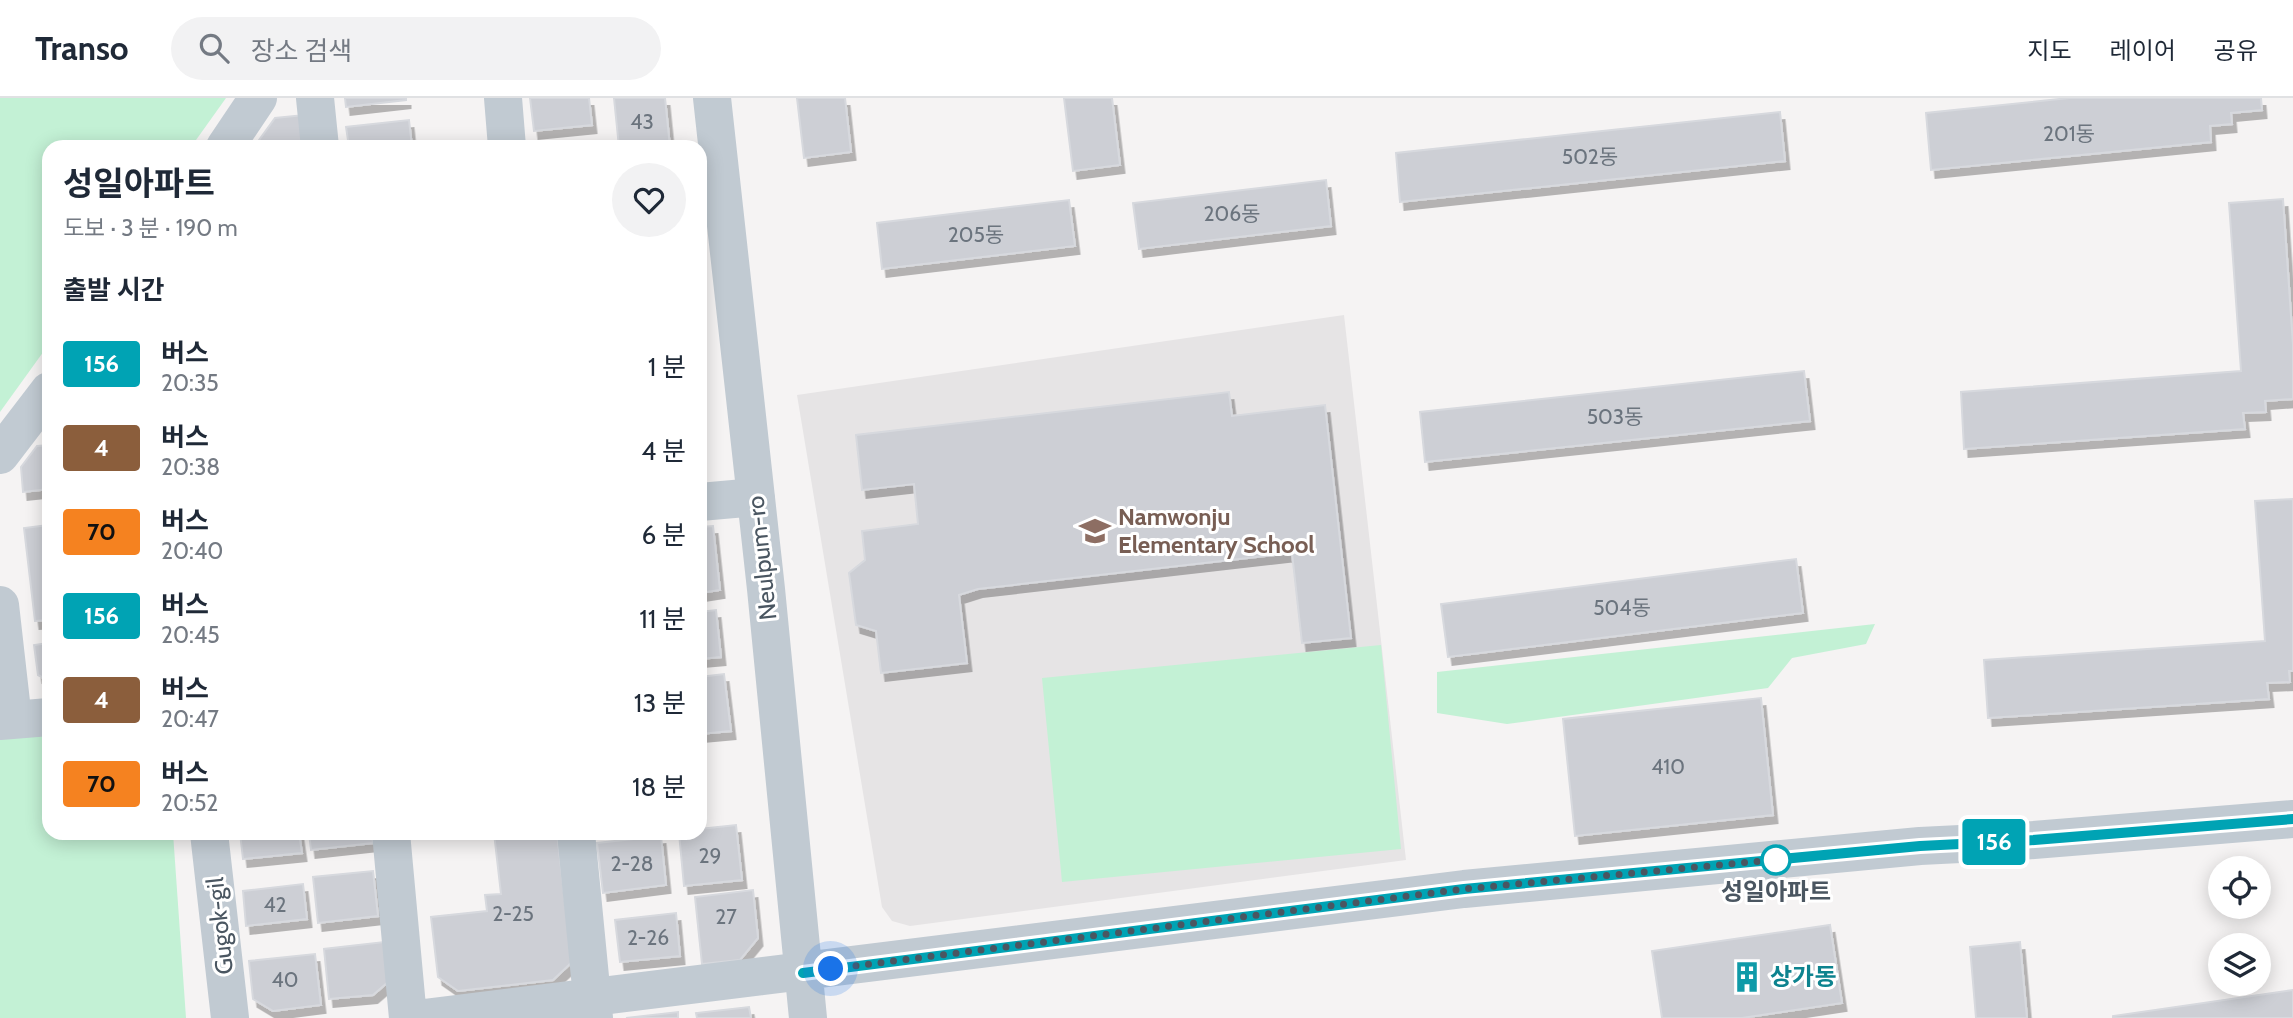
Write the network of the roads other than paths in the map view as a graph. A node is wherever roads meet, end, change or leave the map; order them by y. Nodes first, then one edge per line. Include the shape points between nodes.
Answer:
1 (258, 98) edge
2 (315, 98) edge
3 (503, 98) edge
4 (712, 98) edge
5 (230, 140) edge
6 (319, 140) edge
7 (506, 140) edge
8 (42, 400) edge
9 (0, 455) edge
10 (756, 497) junction
11 (707, 501) edge
12 (0, 605) edge
13 (21, 719) edge
14 (2293, 819) edge
15 (210, 840) edge
16 (392, 840) edge
17 (577, 840) edge
18 (803, 973) junction
19 (593, 1008) edge
20 (230, 1018) edge
21 (408, 1018) edge
22 (424, 1018) edge
23 (808, 1018) edge

1 - 5 street
2 - 6 street
3 - 7 street
4 - 10 street, Neulpum-ro
8 - 9 street
10 - 11 street
10 - 18 street, Neulpum-ro
12 - 13 street
14 - 18 street via 1920,846 1464,889
15 - 20 street, Gugok-gil
16 - 21 street
17 - 19 street
18 - 19 street
18 - 23 street, Neulpum-ro
19 - 22 street

